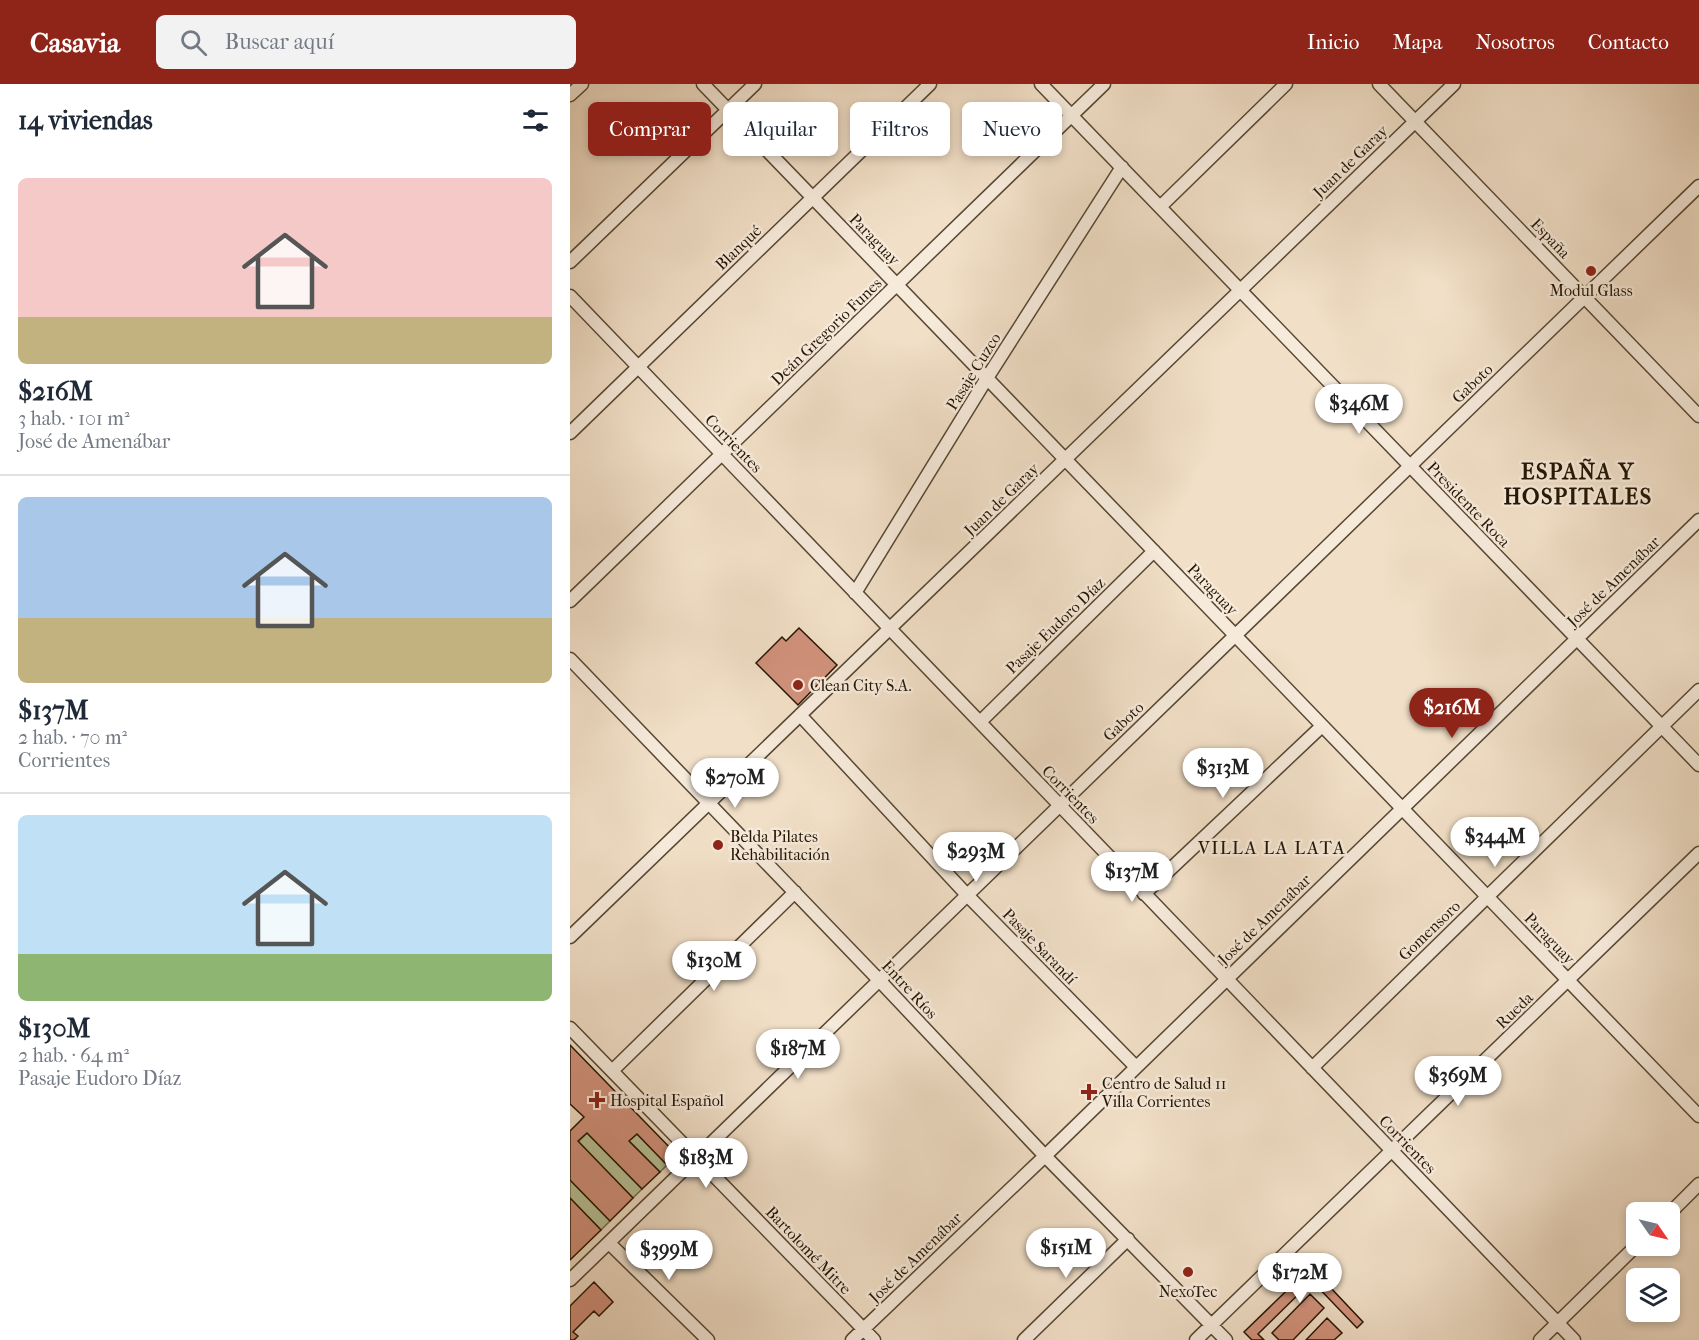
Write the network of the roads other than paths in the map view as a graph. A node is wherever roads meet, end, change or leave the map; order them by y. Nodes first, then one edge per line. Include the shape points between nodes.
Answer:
1 (582, 84) edge
2 (703, 84) edge
3 (755, 84) edge
4 (930, 84) edge
5 (1041, 84) edge
6 (1104, 84) edge
7 (1286, 84) edge
8 (1379, 84) edge
9 (1454, 84) edge
10 (570, 95) edge
11 (736, 102) edge
12 (723, 105) edge
13 (723, 115) edge
14 (1072, 116) junction
15 (1415, 122) junction
16 (772, 156) edge
17 (1122, 167) junction
18 (1699, 186) edge
19 (813, 198) junction
20 (1160, 207) junction
21 (570, 262) edge
22 (897, 285) junction
23 (1240, 290) junction
24 (570, 296) edge
25 (1585, 297) junction
26 (638, 367) junction
27 (987, 378) junction
28 (1699, 416) edge
29 (570, 433) edge
30 (722, 454) junction
31 (1065, 459) junction
32 (1410, 466) junction
33 (1699, 520) edge
34 (1154, 551) junction
35 (855, 593) junction
36 (570, 601) edge
37 (890, 629) junction
38 (1235, 636) junction
39 (1576, 639) junction
40 (570, 659) edge
41 (1699, 690) edge
42 (800, 715) junction
43 (980, 722) junction
44 (1322, 726) junction
45 (1662, 726) junction
46 (1699, 765) edge
47 (709, 803) junction
48 (1060, 806) junction
49 (1402, 808) junction
50 (1699, 853) edge
51 (795, 892) junction
52 (1144, 894) junction
53 (968, 895) junction
54 (1487, 897) junction
55 (570, 937) edge
56 (1226, 979) junction
57 (879, 980) junction
58 (1568, 980) junction
59 (570, 1028) edge
60 (1136, 1067) junction
61 (1312, 1068) junction
62 (612, 1071) junction
63 (1699, 1116) edge
64 (1392, 1151) junction
65 (1045, 1155) junction
66 (696, 1157) junction
67 (1699, 1184) edge
68 (1680, 1203) edge
69 (1128, 1239) junction
70 (609, 1243) junction
71 (1626, 1256) edge
72 (570, 1280) edge
73 (1557, 1323) junction
74 (1212, 1325) junction
75 (863, 1329) junction
76 (708, 1340) edge
77 (852, 1340) edge
78 (874, 1340) edge
79 (1024, 1340) edge
80 (1196, 1340) edge
81 (1226, 1340) edge
82 (1540, 1340) edge
83 (1574, 1340) edge

1 - 10 street
2 - 12 street, Paraguay
3 - 11 street
4 - 19 street, Blanqué
5 - 14 street, Presidente Roca
6 - 14 street, Deán Gregorio Funes
7 - 20 street
8 - 15 street, España
9 - 15 street, Juan de Garay
13 - 21 street
14 - 17 street, Presidente Roca
14 - 22 street, Deán Gregorio Funes
15 - 23 street, Juan de Garay
15 - 25 street, España
16 - 19 street, Paraguay
17 - 20 street, Presidente Roca
17 - 27 street, Pasaje Cuzco
18 - 25 street, Gaboto
19 - 22 street, Paraguay
19 - 26 street, Blanqué
20 - 23 street, Presidente Roca
22 - 27 street, Paraguay
22 - 30 street, Deán Gregorio Funes
23 - 31 street, Juan de Garay
23 - 32 street, Presidente Roca
24 - 26 street, Corrientes
25 - 28 street, España
25 - 32 street, Gaboto
26 - 29 street, Blanqué
26 - 30 street, Corrientes
27 - 31 street, Paraguay
27 - 35 street, Pasaje Cuzco
30 - 35 street, Corrientes
30 - 36 street, Deán Gregorio Funes
31 - 34 street, Paraguay
31 - 37 street, Juan de Garay
32 - 38 street, Gaboto
32 - 39 street, Presidente Roca
33 - 39 street, José de Amenábar
34 - 38 street, Paraguay
34 - 43 street, Pasaje Eudoro Díaz
35 - 37 street, Corrientes
37 - 42 street, Juan de Garay
37 - 43 street, Corrientes
38 - 44 street, Paraguay
38 - 48 street, Gaboto
39 - 45 street, Presidente Roca
39 - 49 street, José de Amenábar
40 - 47 street, Entre Ríos
41 - 45 street, Gomensoro
42 - 47 street, Juan de Garay
42 - 53 street, Pasaje Sarandí
43 - 48 street, Corrientes
44 - 49 street, Paraguay
44 - 52 street
45 - 46 street, Presidente Roca
45 - 54 street, Gomensoro
47 - 51 street, Entre Ríos
47 - 55 street, Juan de Garay
48 - 52 street, Corrientes
48 - 53 street, Gaboto
49 - 54 street, Paraguay
49 - 56 street, José de Amenábar
50 - 58 street, Rueda
51 - 57 street, Entre Ríos
51 - 62 street
52 - 56 street, Corrientes
53 - 57 street, Gaboto
53 - 60 street, Pasaje Sarandí
54 - 58 street, Paraguay
54 - 61 street, Gomensoro
56 - 60 street, José de Amenábar
56 - 61 street, Corrientes
57 - 65 street, Entre Ríos
57 - 66 street, Gaboto
58 - 63 street, Paraguay
58 - 64 street, Rueda
59 - 62 street, Bartolomé Mitre
60 - 65 street, José de Amenábar
61 - 64 street, Corrientes
62 - 66 street, Bartolomé Mitre
64 - 73 street, Corrientes
64 - 74 street, Rueda
65 - 69 street, Entre Ríos
65 - 75 street, José de Amenábar
66 - 70 street, Gaboto
66 - 75 street, Bartolomé Mitre
67 - 68 street
69 - 74 street, Entre Ríos
69 - 79 street
70 - 72 street, Gaboto
70 - 76 street
71 - 73 street
73 - 82 street
73 - 83 street, Corrientes
74 - 80 street, Rueda
74 - 81 street, Entre Ríos
75 - 77 street, José de Amenábar
75 - 78 street, Bartolomé Mitre

